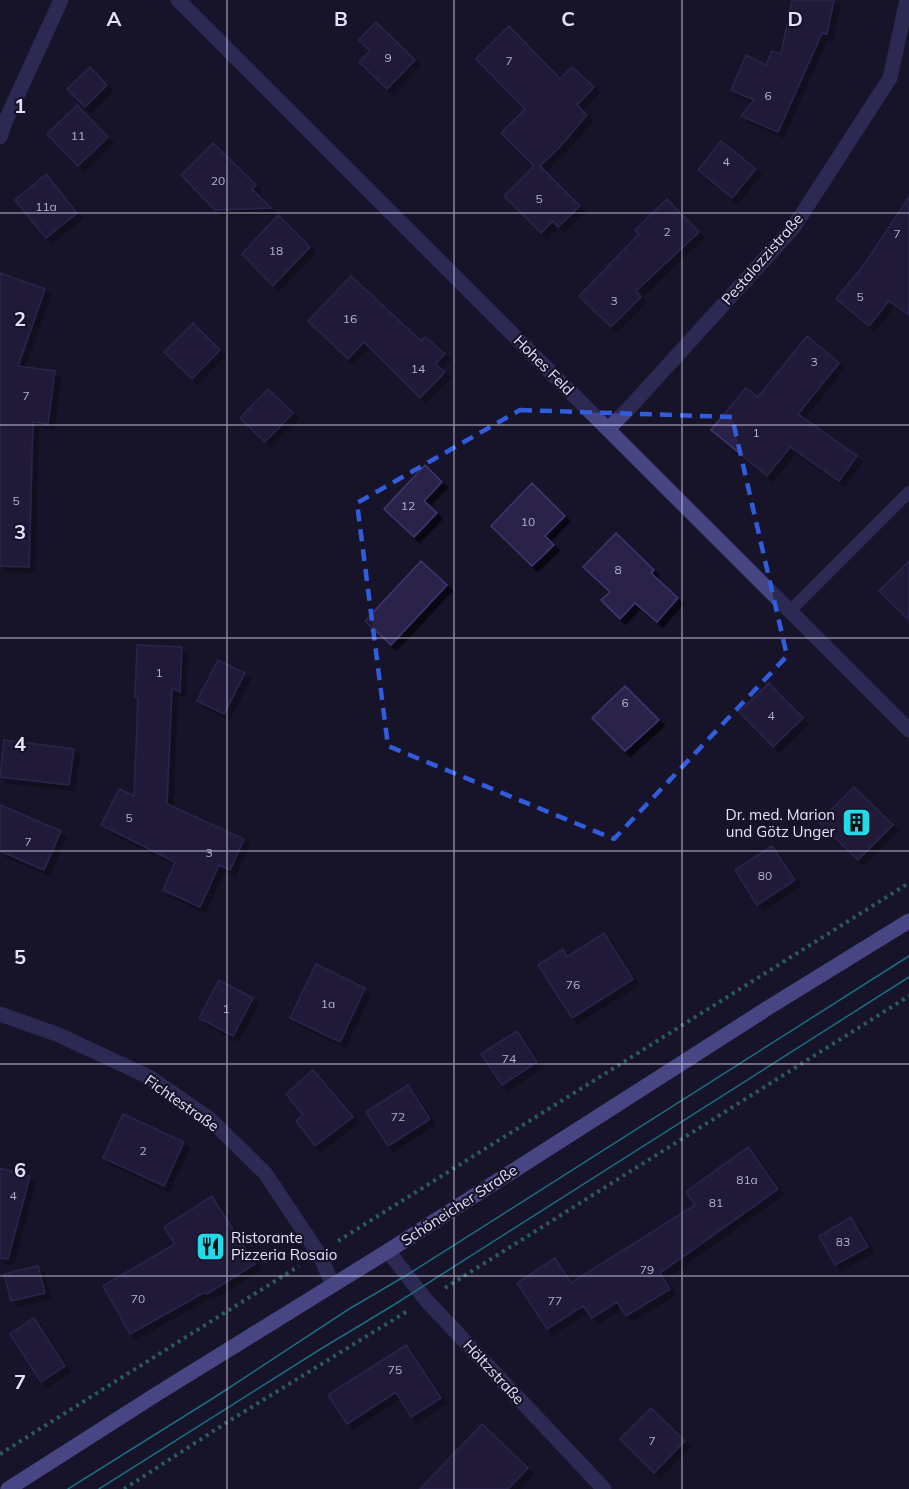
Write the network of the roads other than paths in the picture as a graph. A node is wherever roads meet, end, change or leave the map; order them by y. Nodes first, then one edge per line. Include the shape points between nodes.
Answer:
1 (61, 0) edge
2 (178, 0) edge
3 (907, 0) edge
4 (0, 137) edge
5 (608, 429) junction
6 (909, 492) edge
7 (790, 611) junction
8 (909, 730) edge
9 (909, 921) edge
10 (0, 1014) edge
11 (388, 1251) junction
12 (333, 1285) junction
13 (8, 1489) edge
14 (604, 1489) edge

1 - 4 street
2 - 5 street, Hohes Feld
3 - 5 street, Pestalozzistraße via 890,78 794,228
5 - 7 street, Hohes Feld
6 - 7 lane
7 - 8 street, Hohes Feld
9 - 11 main road, Schöneicher Straße
10 - 12 street, Fichtestraße via 59,1035 149,1077 211,1120 266,1173 319,1254
11 - 12 main road, Schöneicher Straße
11 - 14 street, Höltzstraße via 426,1300
12 - 13 main road, Schöneicher Straße

